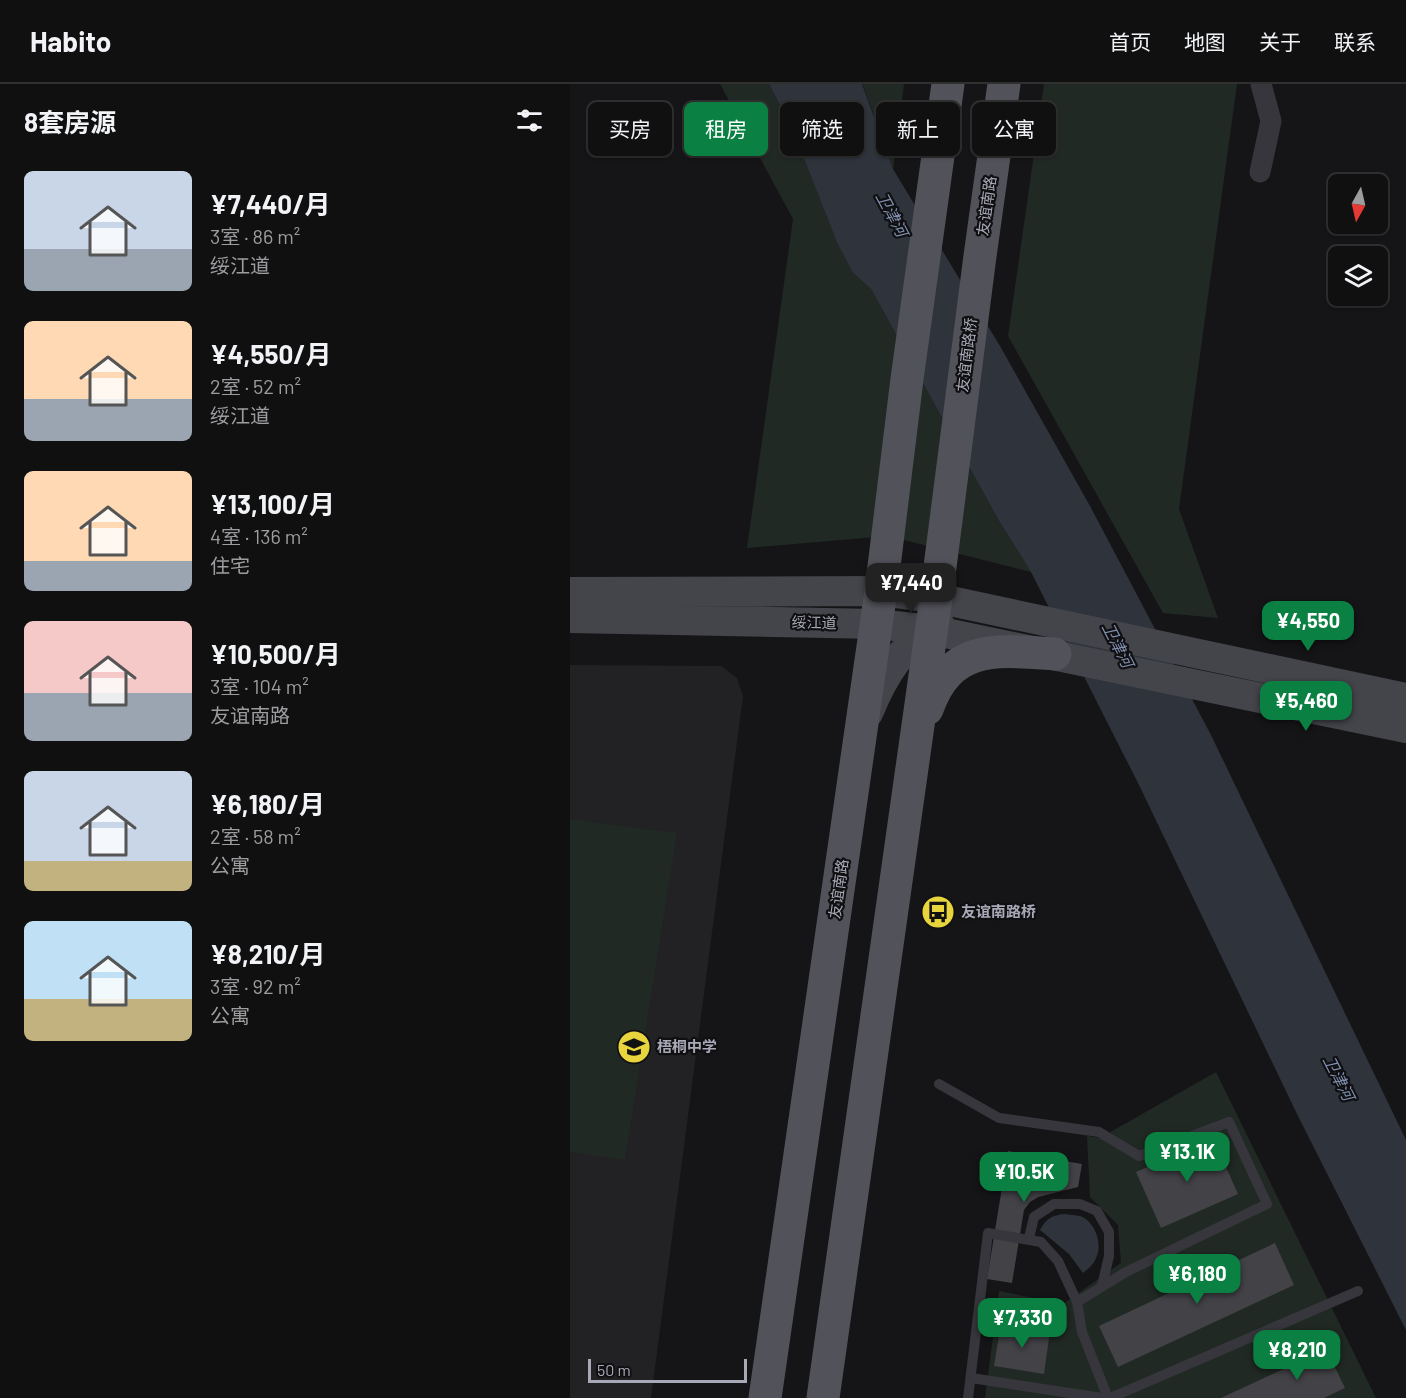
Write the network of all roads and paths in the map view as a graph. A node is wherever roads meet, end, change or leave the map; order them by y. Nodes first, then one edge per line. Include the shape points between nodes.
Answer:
1 (948, 84) edge
2 (1004, 84) edge
3 (1262, 84) edge
4 (1260, 172) dead end
5 (980, 256) joint
6 (881, 591) junction
7 (570, 592) edge
8 (936, 597) junction
9 (570, 618) edge
10 (1035, 620) junction
11 (877, 624) junction
12 (931, 630) junction
13 (1055, 654) junction
14 (1406, 698) edge
15 (1406, 728) edge
16 (862, 729) junction
17 (916, 739) junction
18 (939, 1084) dead end
19 (1029, 1238) junction
20 (1102, 1287) junction
21 (1358, 1292) dead end
22 (1077, 1302) junction
23 (971, 1378) junction
24 (765, 1398) edge
25 (823, 1398) edge
26 (968, 1398) edge
27 (1102, 1398) edge
28 (1109, 1398) edge

1 - 6 main road, 友谊南路
2 - 5 main road, 友谊南路
3 - 4 street via 1271,121
5 - 8 main road, 友谊南路桥
6 - 7 main road, 绥江道
6 - 8 main road, 绥江道
6 - 11 main road, 友谊南路
8 - 10 main road, 绥江道
8 - 12 main road
9 - 11 main road, 绥江道
10 - 12 main road via 970,618
10 - 14 main road
11 - 12 main road, 绥江道
11 - 16 main road, 友谊南路
12 - 13 main road, 绥江道
12 - 16 main road via 902,653 887,673
12 - 17 main road
13 - 15 main road, 绥江道
13 - 17 main road via 989,652 960,661 938,685
16 - 24 main road, 友谊南路
17 - 25 main road
18 - 20 lane via 999,1118 1099,1132 1139,1156 1229,1122 1267,1204
19 - 20 lane via 1034,1217 1054,1204 1080,1204 1097,1211 1109,1232 1109,1256
19 - 22 lane via 1041,1242 1058,1261
19 - 23 lane via 988,1233
20 - 22 lane
21 - 28 lane
22 - 28 lane via 1082,1332
23 - 26 lane
23 - 27 lane

